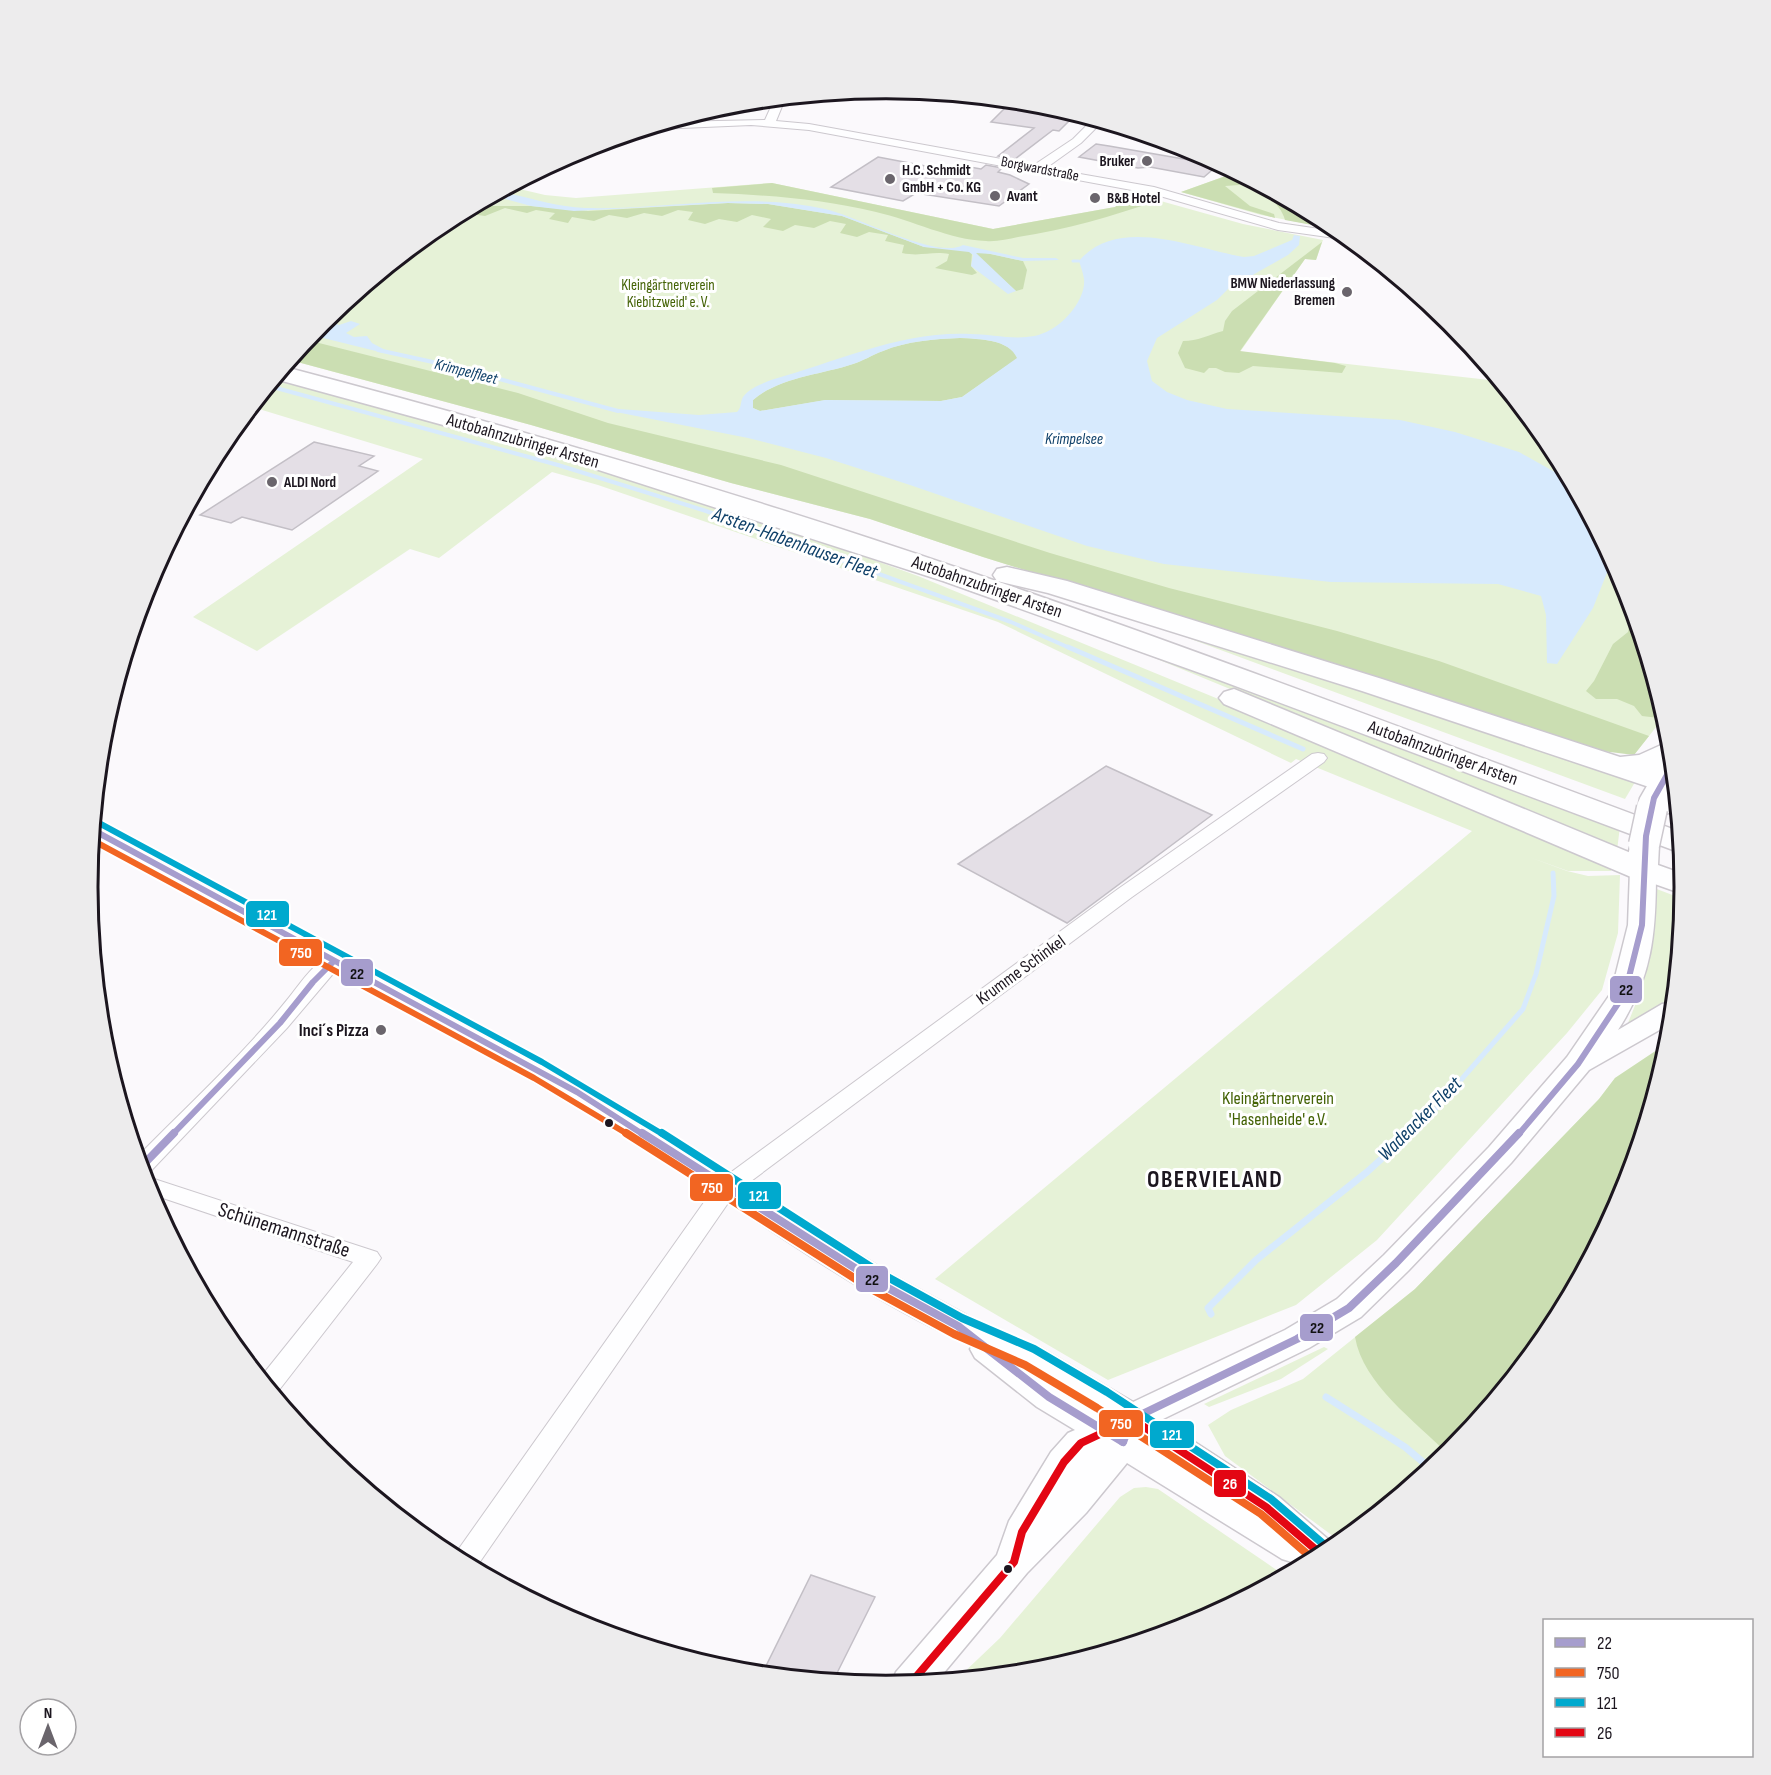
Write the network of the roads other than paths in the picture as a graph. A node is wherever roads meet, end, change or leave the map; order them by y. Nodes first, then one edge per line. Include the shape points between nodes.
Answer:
1 (776, 107) edge
2 (770, 122) junction
3 (687, 125) edge
4 (1091, 127) edge
5 (1038, 168) junction
6 (1328, 235) edge
7 (294, 367) edge
8 (287, 375) edge
9 (962, 571) junction
10 (1318, 758) dead end
11 (1667, 787) edge
12 (99, 833) edge
13 (1672, 840) edge
14 (1644, 858) junction
15 (1674, 878) edge
16 (333, 962) junction
17 (1662, 1016) edge
18 (1578, 1064) junction
19 (147, 1161) edge
20 (727, 1187) junction
21 (157, 1188) edge
22 (271, 1381) edge
23 (1121, 1431) junction
24 (1314, 1548) edge
25 (1305, 1554) edge
26 (469, 1556) edge
27 (918, 1675) edge

1 - 2 street
2 - 3 street, Borgwardstraße
2 - 5 street, Borgwardstraße
4 - 5 street
5 - 6 street, Borgwardstraße via 1154,191
7 - 9 highway, Autobahnzubringer Arsten via 635,460
8 - 9 highway, Autobahnzubringer Arsten via 558,449
9 - 11 highway, Autobahnzubringer Arsten via 1214,653
9 - 11 highway via 1057,587 1617,766 1646,763
9 - 13 highway, Autobahnzubringer Arsten
9 - 14 highway via 995,599 1526,819
10 - 20 street, Krumme Schinkel via 1125,893
11 - 14 main road, bridge
12 - 16 street
14 - 15 main road
14 - 18 street via 1642,925 1625,993
16 - 19 street
16 - 20 street via 577,1092
17 - 18 street
18 - 23 street via 1500,1155 1348,1308
20 - 23 street via 877,1282 958,1326 1049,1397
20 - 26 street, Krumme Schinkel
21 - 22 street, Schünemannstraße via 369,1258
23 - 24 street via 1266,1507
23 - 25 street via 1250,1522
23 - 27 street via 1073,1503 1014,1562

